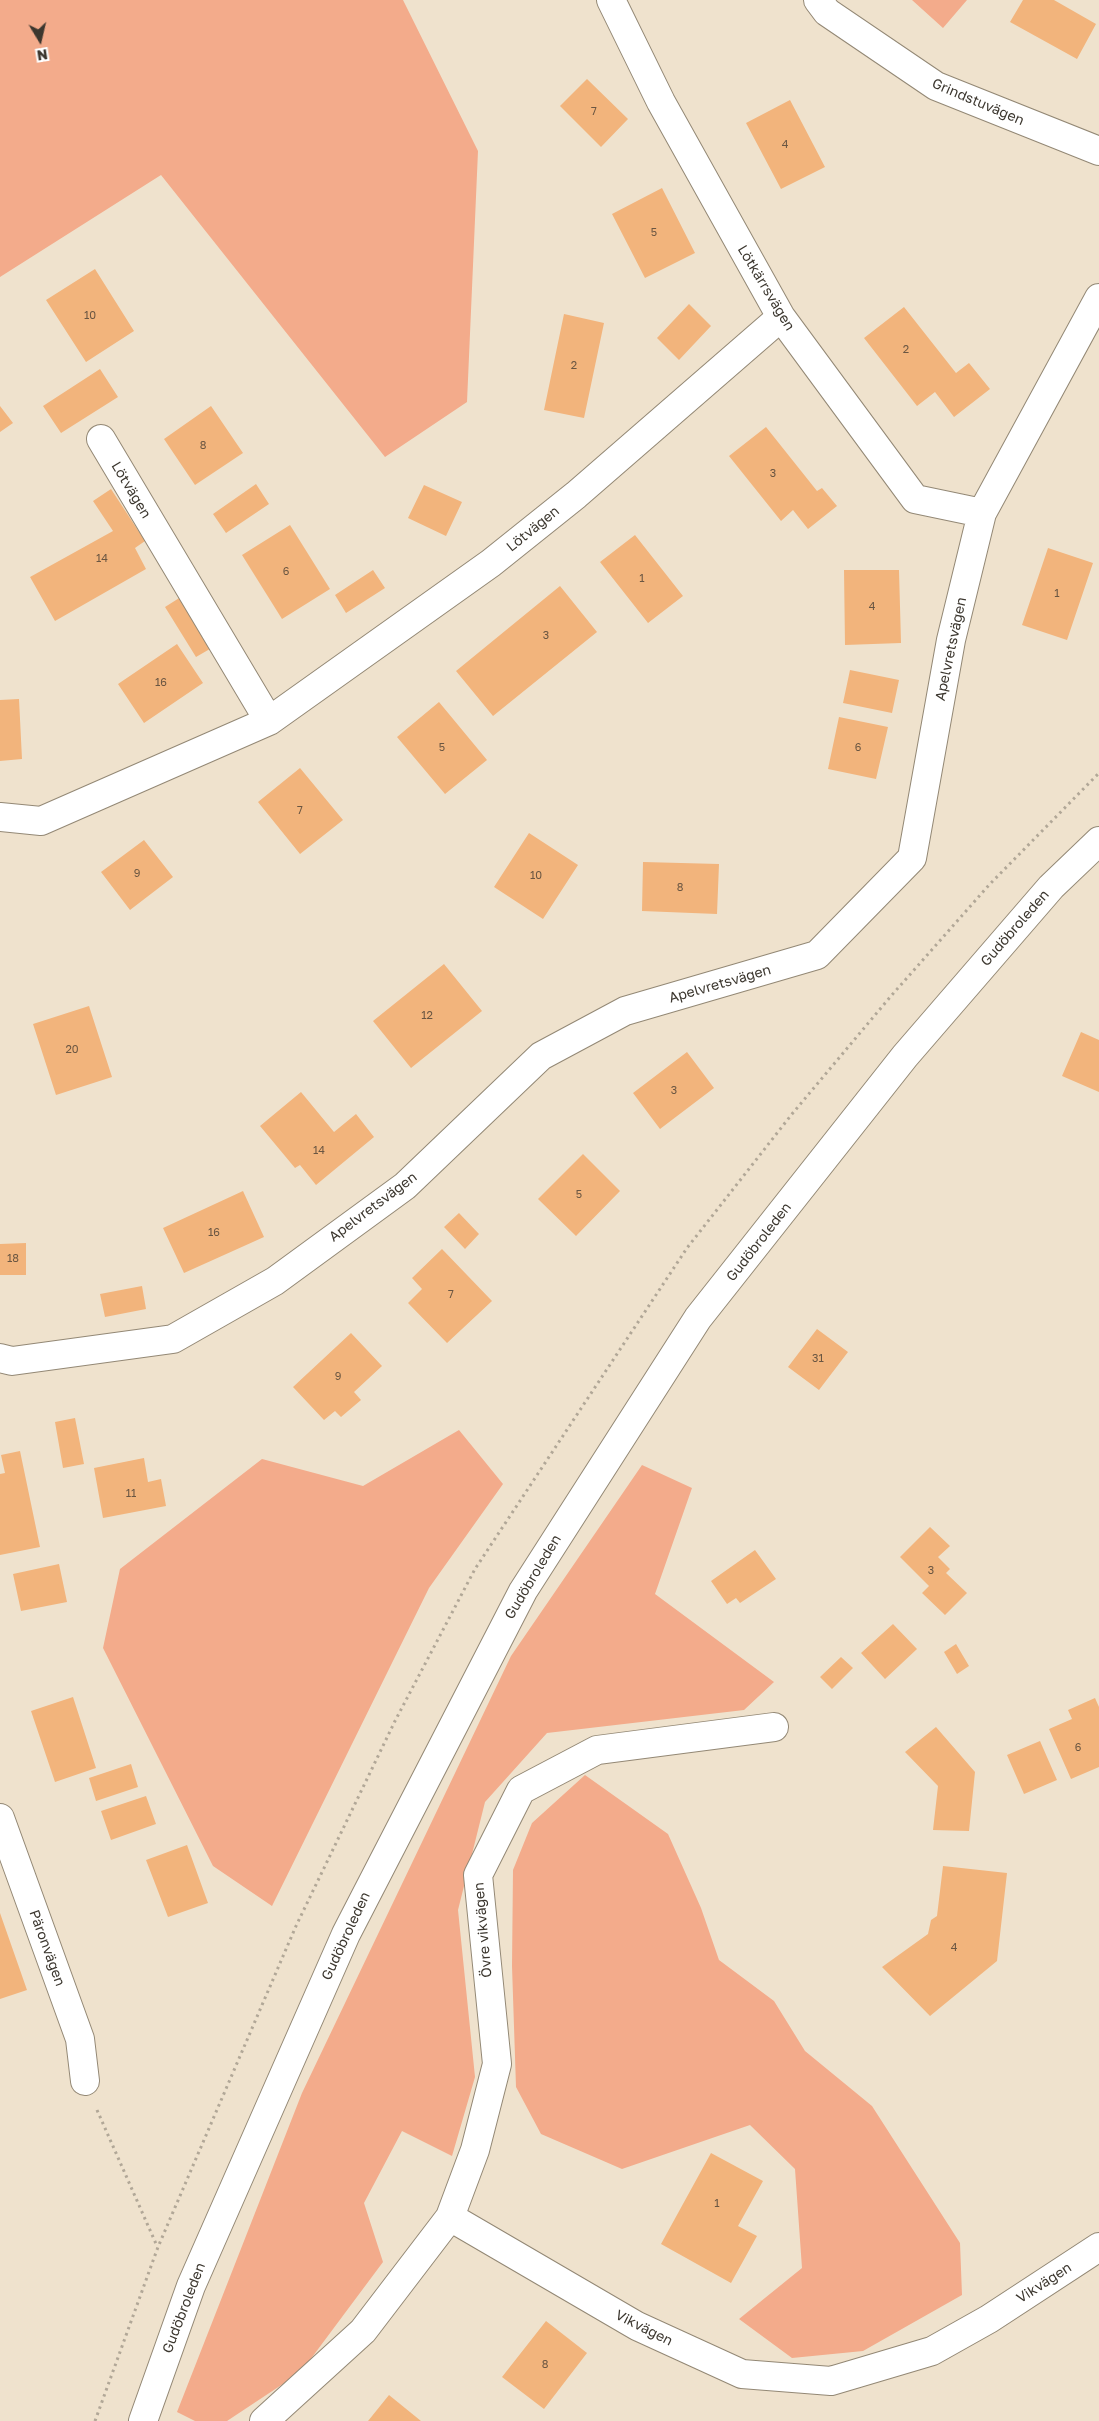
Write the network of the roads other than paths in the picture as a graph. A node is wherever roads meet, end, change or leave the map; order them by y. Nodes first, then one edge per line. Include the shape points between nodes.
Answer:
1 (611, 0) edge
2 (818, 0) edge
3 (1099, 151) edge
4 (1099, 298) edge
5 (781, 317) junction
6 (101, 439) dead end
7 (982, 513) junction
8 (269, 722) junction
9 (0, 817) edge
10 (1099, 841) edge
11 (0, 1358) edge
12 (774, 1726) dead end
13 (0, 1818) edge
14 (85, 2081) road end
15 (450, 2217) junction
16 (1099, 2247) edge
17 (143, 2421) edge
18 (264, 2421) edge

1 - 5 street, Lötkärrsvägen via 661,102
2 - 3 street, Grindstuvägen via 827,12 936,86
4 - 7 street, Apelvretsvägen
5 - 7 street, Lötkärrsvägen via 915,499
5 - 8 street, Lötvägen via 576,495 491,563
6 - 8 street, Lötvägen
7 - 11 street, Apelvretsvägen via 951,640 912,858 817,955 625,1011 541,1056 405,1186 275,1281 173,1339 12,1361
8 - 9 street, Lötvägen via 41,821
10 - 17 street, Gudöbroleden via 1051,887 905,1056 698,1318 523,1591 346,1934 191,2286
12 - 15 street, Övre vikvägen via 598,1750 521,1790 478,1875 497,2064 475,2150
13 - 14 street, Päronvägen via 80,2039
15 - 16 street, Vikvägen via 637,2326 742,2374 831,2382 932,2351
15 - 18 street via 363,2331

